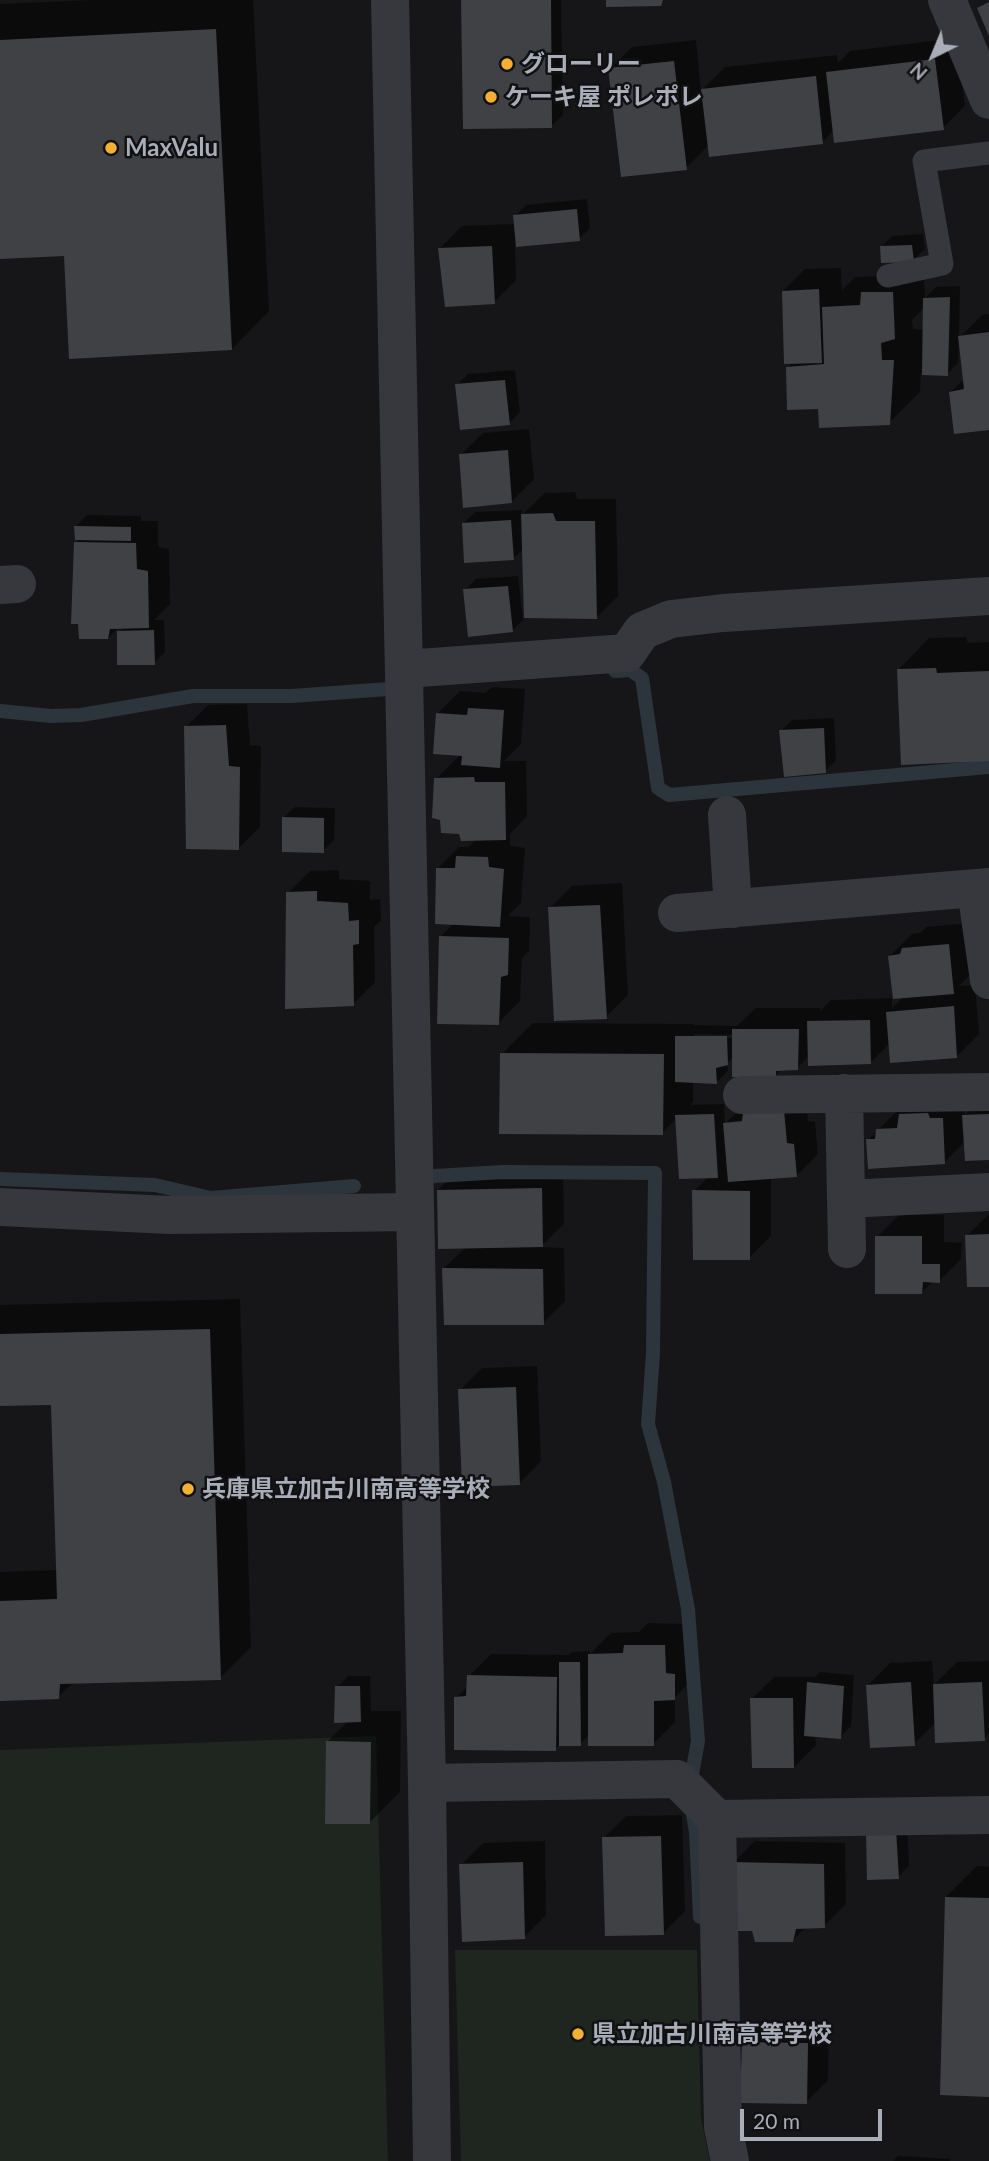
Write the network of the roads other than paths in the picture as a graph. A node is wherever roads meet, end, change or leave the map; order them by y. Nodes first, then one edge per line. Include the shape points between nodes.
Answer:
1 (390, 0) edge
2 (947, 0) edge
3 (989, 100) edge
4 (989, 153) edge
5 (888, 276) dead end
6 (989, 596) edge
7 (405, 669) junction
8 (727, 815) dead end
9 (982, 888) edge
10 (733, 909) junction
11 (677, 913) dead end
12 (989, 979) edge
13 (989, 1092) edge
14 (844, 1093) junction
15 (742, 1095) dead end
16 (414, 1189) junction
17 (989, 1192) edge
18 (846, 1199) junction
19 (0, 1207) edge
20 (847, 1249) dead end
21 (427, 1783) junction
22 (989, 1815) edge
23 (717, 1819) junction
24 (432, 2161) edge
25 (730, 2161) edge

1 - 7 street
2 - 3 street
4 - 5 lane via 924,161 942,264
6 - 7 street via 671,619 642,632 627,653
7 - 16 street
8 - 10 street
9 - 10 street
9 - 12 street
10 - 11 street
13 - 14 street
14 - 15 street
14 - 18 street
16 - 19 street via 170,1216
16 - 21 street
17 - 18 street
18 - 20 street
21 - 23 street via 677,1779
21 - 24 street
22 - 23 street
23 - 25 street via 723,2127

